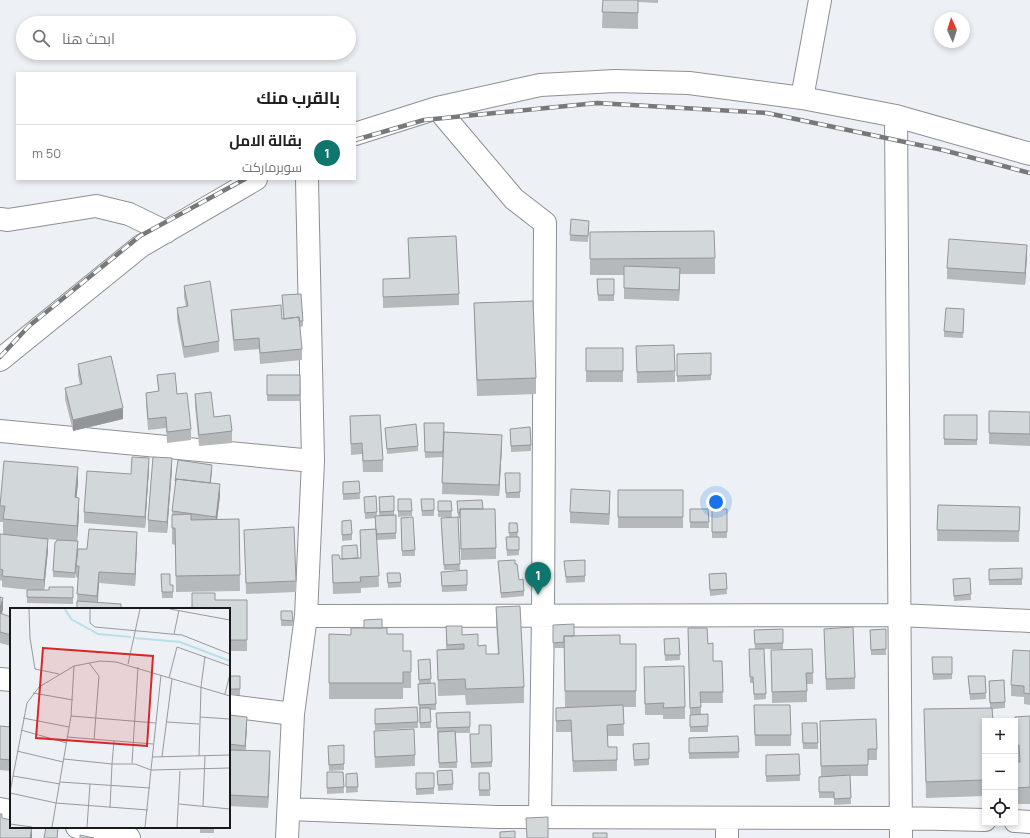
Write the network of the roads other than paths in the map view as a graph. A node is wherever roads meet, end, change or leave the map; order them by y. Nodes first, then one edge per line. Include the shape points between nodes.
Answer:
1 (820, 0) edge
2 (802, 98) junction
3 (437, 108) junction
4 (896, 116) junction
5 (356, 134) edge
6 (1030, 154) edge
7 (254, 180) edge
8 (307, 180) edge
9 (0, 219) edge
10 (166, 232) junction
11 (0, 360) edge
12 (0, 431) edge
13 (313, 461) junction
14 (899, 615) junction
15 (306, 616) junction
16 (543, 616) junction
17 (1030, 621) edge
18 (0, 679) edge
19 (10, 680) edge
20 (230, 706) edge
21 (294, 714) junction
22 (0, 809) edge
23 (289, 809) junction
24 (10, 811) edge
25 (540, 817) junction
26 (982, 820) edge
27 (1018, 821) edge
28 (1030, 822) edge
29 (82, 828) edge
30 (727, 828) edge
31 (901, 828) edge
32 (129, 838) edge
33 (287, 838) edge

1 - 2 street
2 - 3 street via 689,83 615,81 540,85
2 - 4 street
3 - 5 street
3 - 16 street via 514,199 545,223
4 - 6 street
4 - 14 street
7 - 10 street
8 - 13 street
9 - 10 street via 8,220 96,206 129,214
10 - 11 street via 141,246
12 - 13 street
13 - 15 street
14 - 16 street
14 - 17 street
14 - 31 street
15 - 16 street
15 - 21 street
16 - 25 street
18 - 19 street
20 - 21 street
21 - 23 street
22 - 24 street
23 - 25 street
23 - 33 street
25 - 30 street
26 - 31 street
27 - 28 street
29 - 32 street
30 - 31 street

